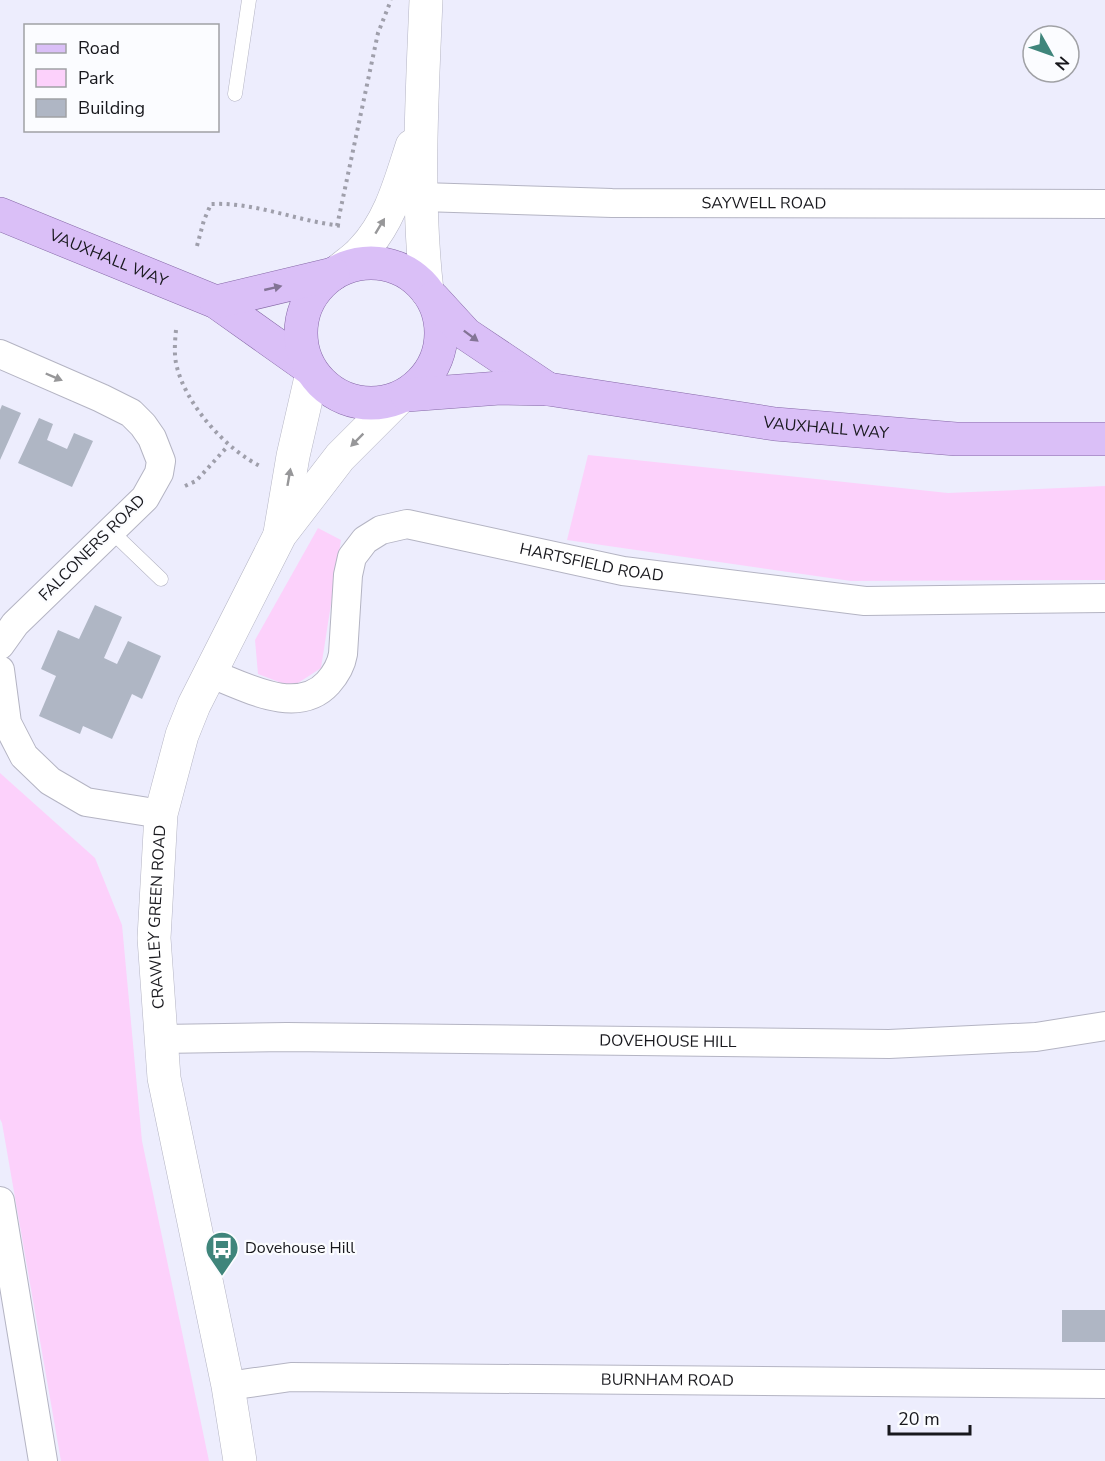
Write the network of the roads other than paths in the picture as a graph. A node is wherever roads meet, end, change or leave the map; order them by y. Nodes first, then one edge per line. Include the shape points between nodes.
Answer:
1 (249, 0) edge
2 (426, 0) edge
3 (235, 94) dead end
4 (421, 116) junction
5 (422, 197) junction
6 (1105, 204) edge
7 (0, 214) edge
8 (337, 272) junction
9 (428, 293) junction
10 (216, 302) junction
11 (0, 354) edge
12 (310, 371) junction
13 (548, 389) junction
14 (402, 397) junction
15 (1105, 439) edge
16 (110, 530) junction
17 (280, 535) junction
18 (161, 579) dead end
19 (1105, 598) edge
20 (0, 645) edge
21 (0, 670) edge
22 (209, 673) junction
23 (161, 814) junction
24 (1105, 1026) edge
25 (160, 1039) junction
26 (0, 1201) edge
27 (1105, 1384) edge
28 (228, 1386) junction
29 (43, 1461) edge
30 (240, 1461) edge

1 - 3 lane
2 - 4 street
4 - 5 street
8 -> 4 street via 379,230 397,194
5 - 6 street, SAYWELL ROAD via 612,203
5 - 9 street via 421,241
7 - 10 main road, VAUXHALL WAY
8 - 9 main road via 375,263 397,268
10 -> 8 main road
8 - 12 main road via 316,289 305,307 300,328
9 -> 13 main road, VAUXHALL WAY via 466,334
9 - 14 main road via 439,316 441,339 435,362 423,380
10 - 12 main road, VAUXHALL WAY
11 -> 16 street, FALCONERS ROAD via 131,413 152,438 161,461 159,473 145,498
12 - 14 main road via 323,386 342,398 364,404
17 -> 12 street, CRAWLEY GREEN ROAD
13 - 14 main road, VAUXHALL WAY via 500,388
13 - 15 main road, VAUXHALL WAY via 786,425 956,439
14 -> 17 street, CRAWLEY GREEN ROAD via 340,457
16 - 18 lane
16 - 20 street, FALCONERS ROAD via 15,624
17 - 22 street, CRAWLEY GREEN ROAD
19 - 22 street, HARTSFIELD ROAD via 865,601 623,571 407,524 381,530 365,540 352,557 341,666 325,687 314,695 292,699
21 - 23 street via 7,723 24,756 50,781 86,802
22 - 23 street, CRAWLEY GREEN ROAD via 182,735
23 - 25 street, CRAWLEY GREEN ROAD via 154,938
24 - 25 street, DOVEHOUSE HILL via 1036,1037 889,1044
25 - 28 street, CRAWLEY GREEN ROAD via 164,1078
26 - 29 street
27 - 28 street, BURNHAM ROAD via 291,1377
28 - 30 street, CRAWLEY GREEN ROAD

